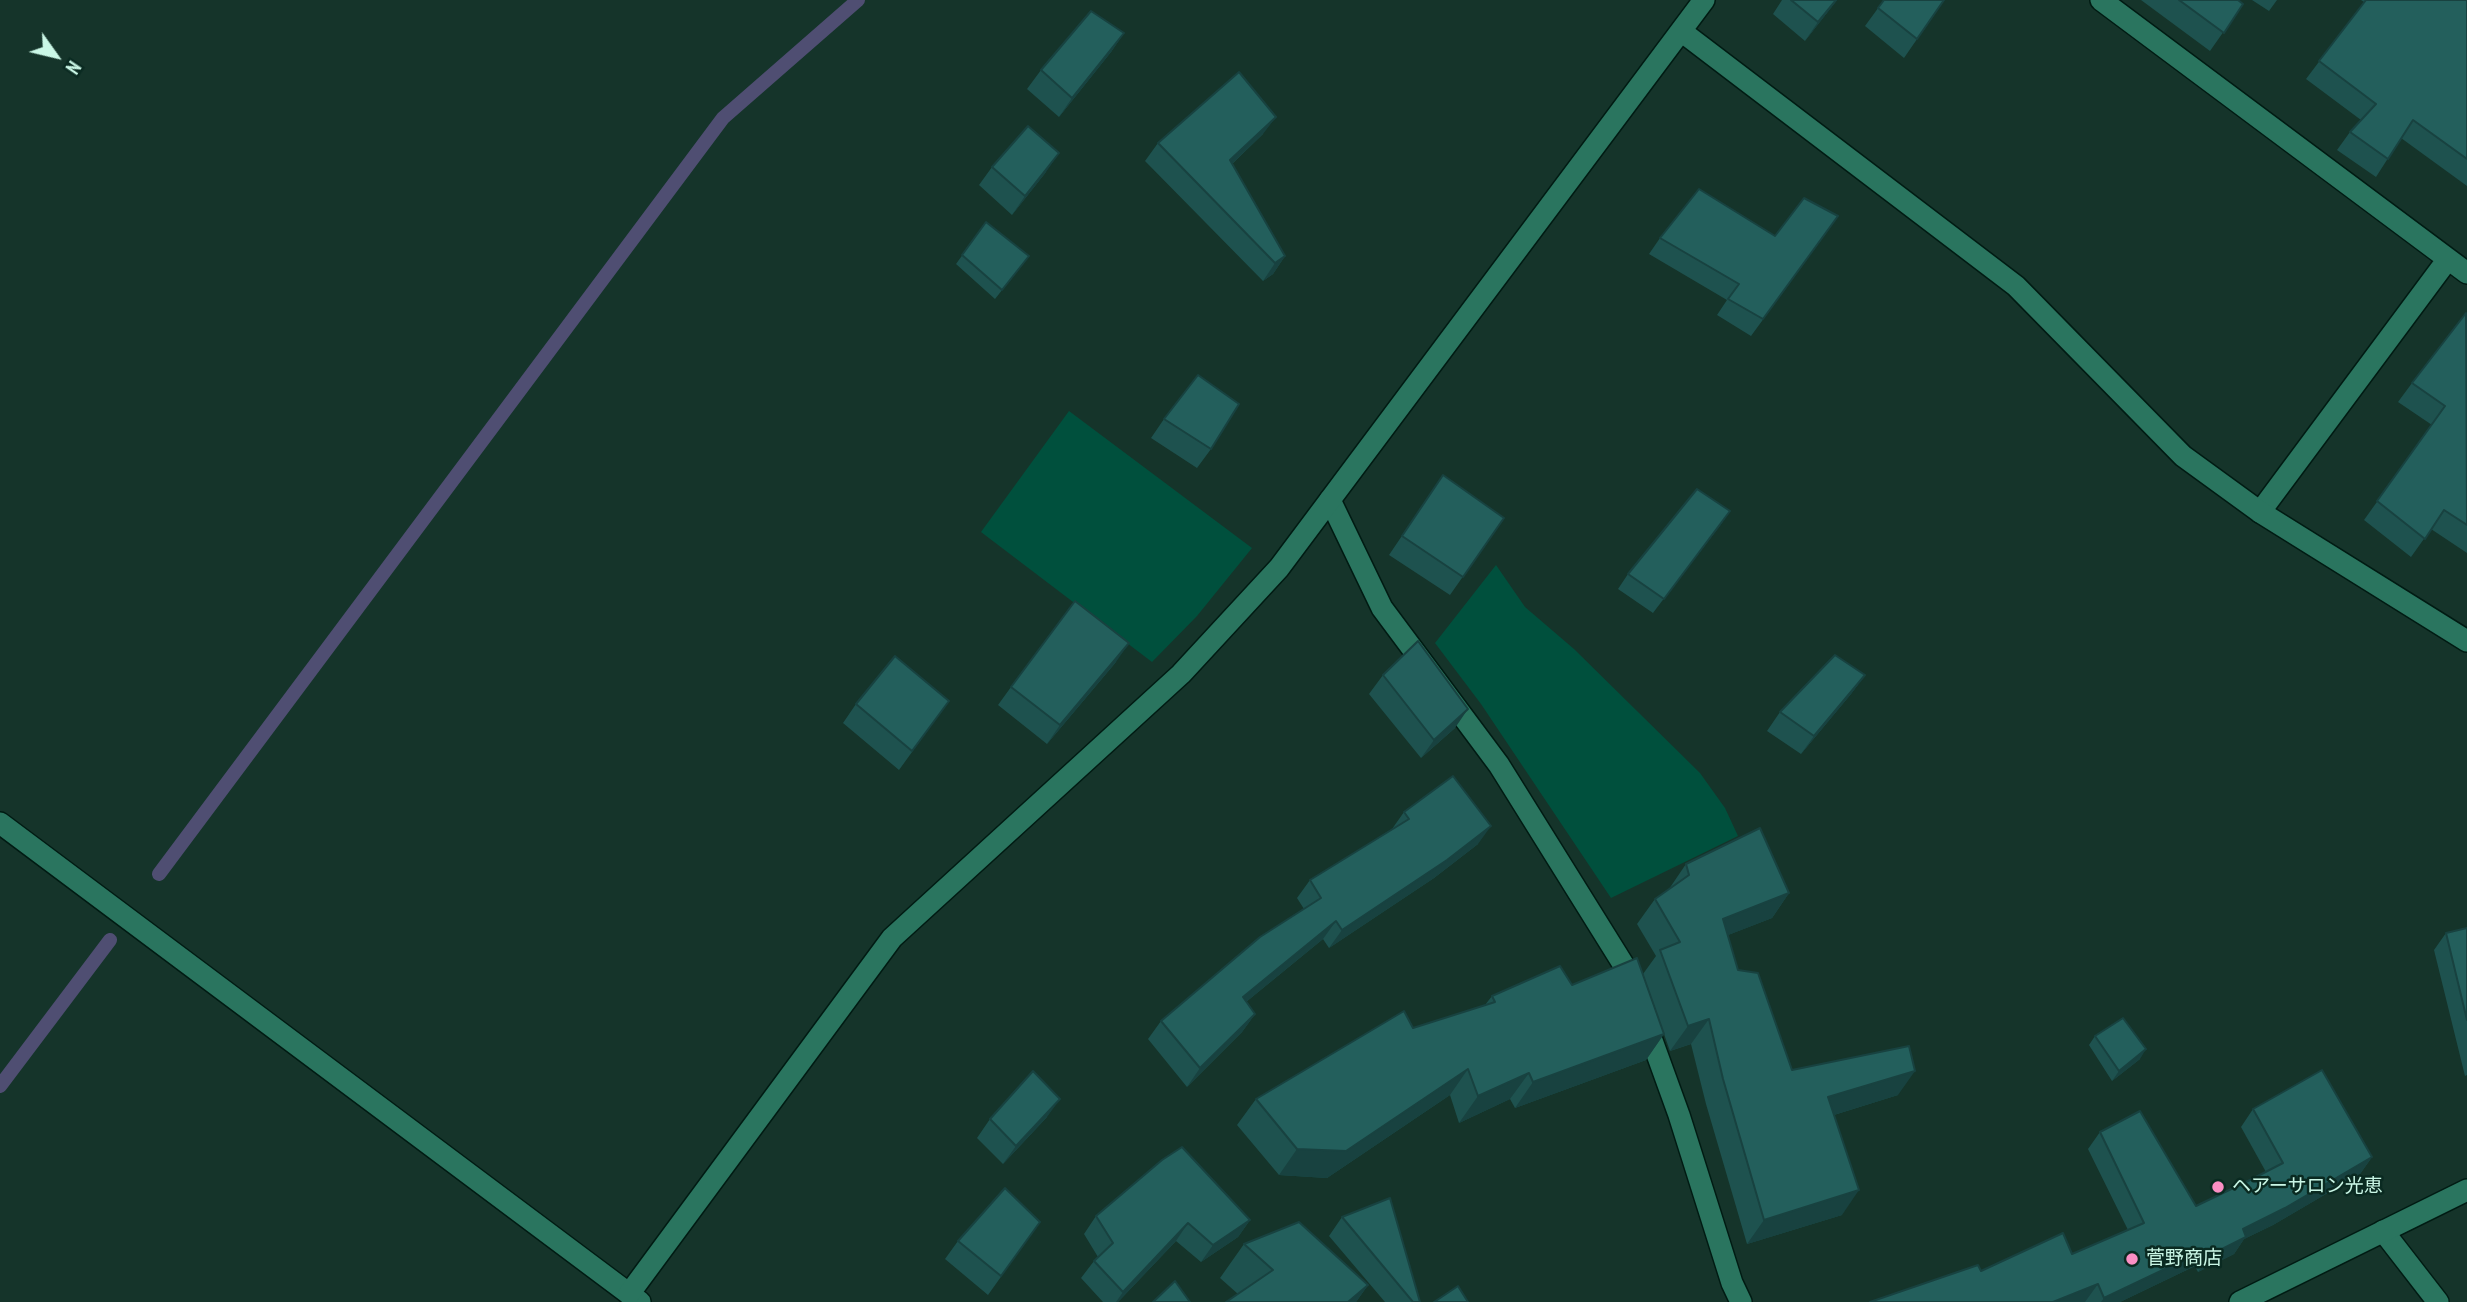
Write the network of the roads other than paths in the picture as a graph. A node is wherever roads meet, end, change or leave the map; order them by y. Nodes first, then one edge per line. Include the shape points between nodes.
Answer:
1 (1704, 0) edge
2 (2101, 0) edge
3 (1681, 31) junction
4 (2448, 259) junction
5 (2467, 273) edge
6 (1330, 500) junction
7 (2259, 512) junction
8 (2467, 641) edge
9 (0, 823) edge
10 (2467, 1189) edge
11 (2383, 1231) junction
12 (631, 1299) edge
13 (1741, 1302) edge
14 (2240, 1302) edge
15 (2438, 1302) edge

1 - 3 street
2 - 4 street
3 - 6 street
3 - 7 street via 2015,286 2183,456
4 - 5 street
4 - 7 street
6 - 12 street via 1279,568 1181,674 892,938
6 - 13 street via 1382,608 1499,765 1628,972
7 - 8 street
9 - 12 street
10 - 11 street
11 - 14 street
11 - 15 street

